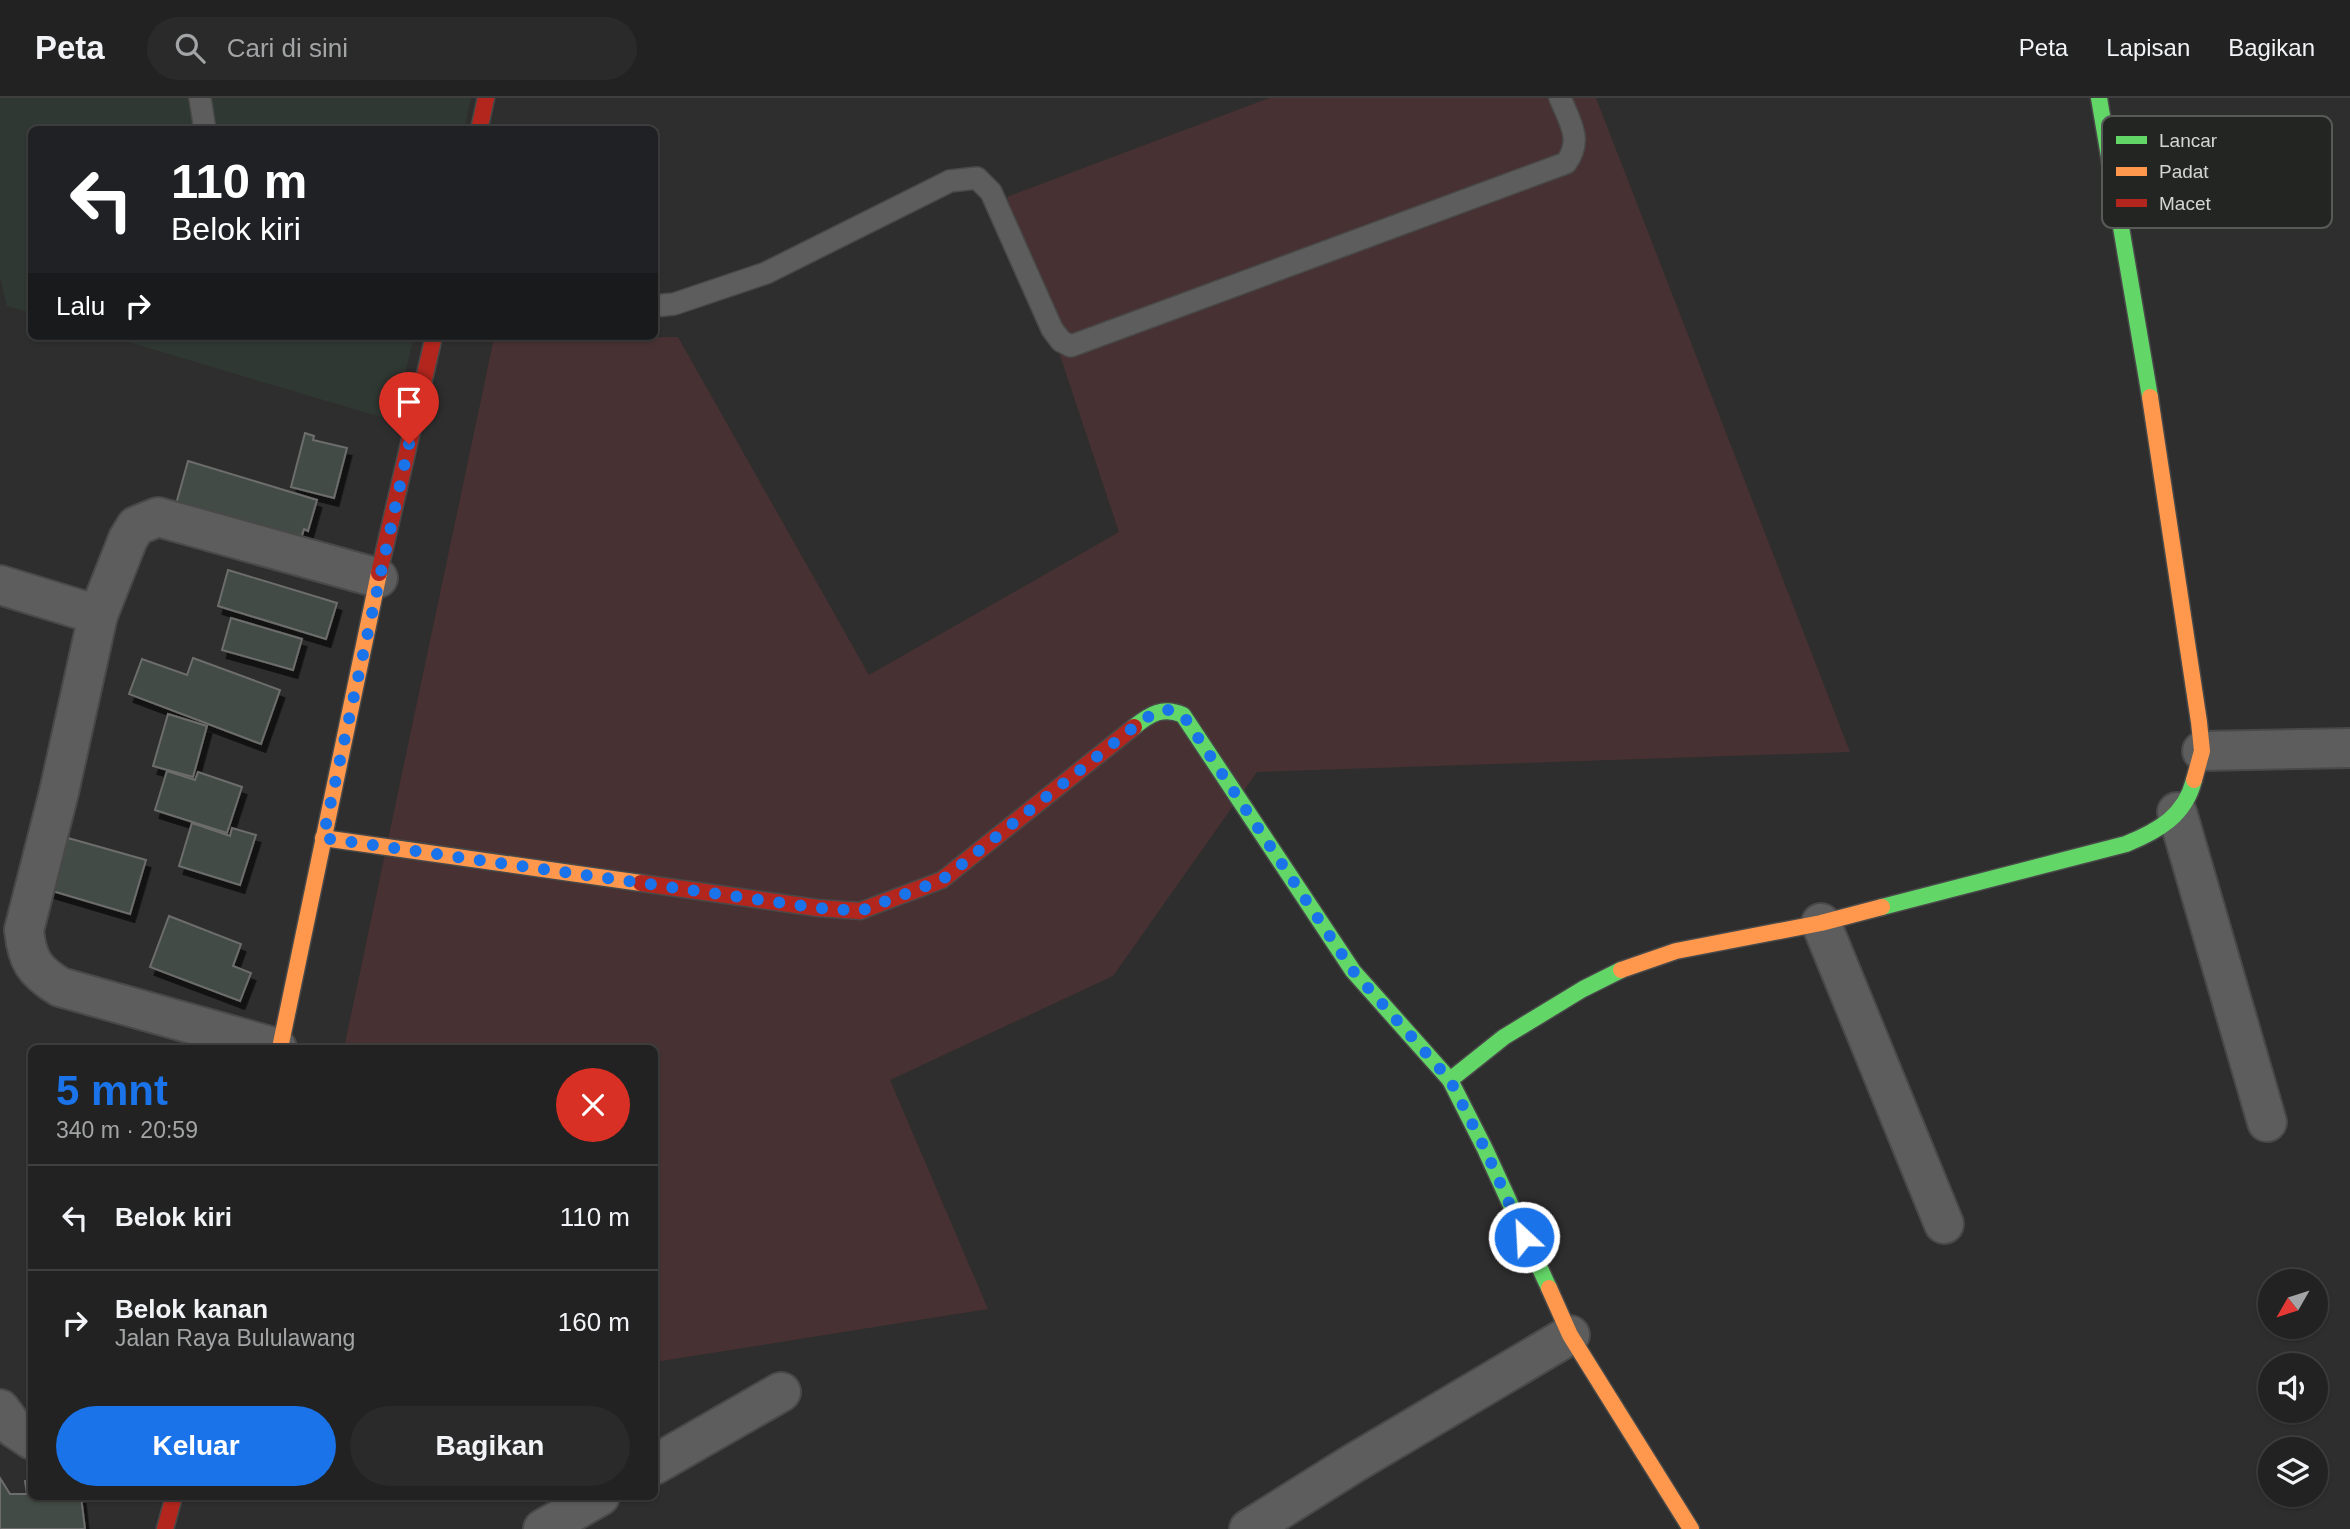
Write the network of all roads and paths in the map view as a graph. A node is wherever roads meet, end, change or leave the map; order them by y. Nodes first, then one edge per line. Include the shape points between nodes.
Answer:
1 (200, 98) edge
2 (486, 98) edge
3 (1560, 98) edge
4 (2099, 98) edge
5 (2102, 116) edge
6 (204, 126) edge
7 (480, 126) edge
8 (2122, 228) edge
9 (658, 306) edge
10 (433, 340) edge
11 (379, 578) junction
12 (0, 586) edge
13 (98, 615) junction
14 (2350, 748) edge
15 (2202, 751) junction
16 (2177, 813) junction
17 (323, 838) junction
18 (1821, 923) junction
19 (268, 1045) edge
20 (280, 1045) edge
21 (1450, 1080) junction
22 (2267, 1122) dead end
23 (1944, 1223) dead end
24 (1570, 1335) junction
25 (780, 1392) dead end
26 (0, 1409) edge
27 (28, 1437) edge
28 (658, 1463) edge
29 (173, 1500) edge
30 (593, 1500) edge
31 (165, 1529) edge
32 (543, 1529) edge
33 (1249, 1529) edge
34 (1691, 1529) edge

1 - 6 lane
2 - 7 street
3 - 9 lane via 1575,135 1573,153 1566,163 1070,346 1052,329 991,191 978,178 950,181 765,273
4 - 5 street
8 - 15 street
10 - 11 street
11 - 13 street via 158,517 136,526
11 - 17 street
12 - 13 street
13 - 19 street via 24,930 27,952 43,977 60,987
14 - 15 street
15 - 16 street via 2191,792
16 - 18 street via 2156,832 2126,844
16 - 22 street
17 - 20 street
17 - 21 street via 860,911 942,880 1139,723 1160,709 1172,710 1183,715 1353,971
18 - 21 street via 1676,951 1625,968 1504,1037
18 - 23 street
21 - 24 street
24 - 33 street
24 - 34 street
25 - 28 street
26 - 27 street
29 - 31 street
30 - 32 street

